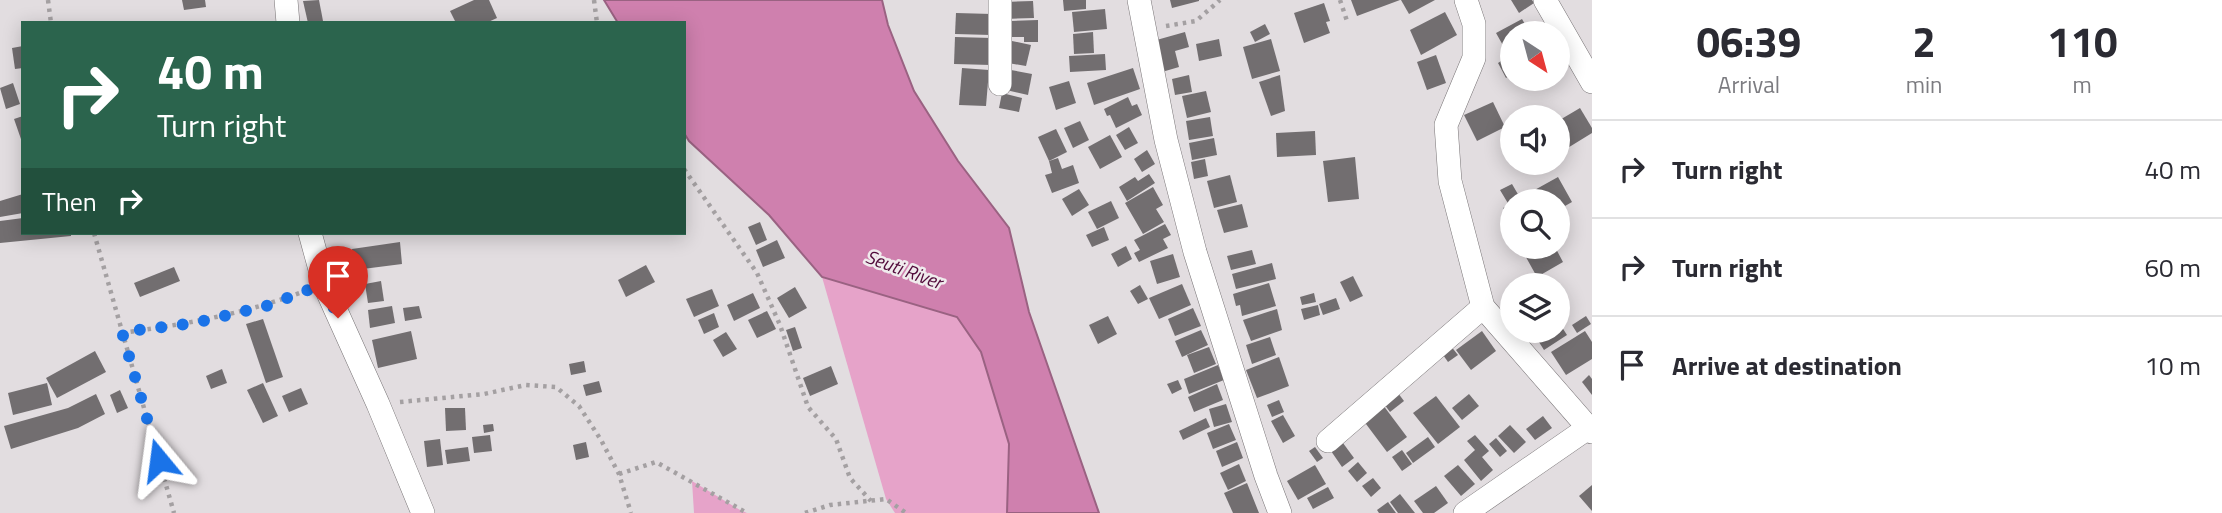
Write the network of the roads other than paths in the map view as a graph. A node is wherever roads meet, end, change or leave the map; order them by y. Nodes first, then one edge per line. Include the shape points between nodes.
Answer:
1 (286, 0) edge
2 (1000, 0) edge
3 (1139, 0) edge
4 (1466, 0) edge
5 (1545, 0) edge
6 (288, 21) edge
7 (1592, 82) edge
8 (1000, 84) dead end
9 (311, 235) edge
10 (1483, 307) junction
11 (1590, 430) edge
12 (1328, 441) dead end
13 (423, 513) edge
14 (1280, 513) edge
15 (1465, 513) edge

1 - 6 street
2 - 8 street
3 - 14 street via 1166,140 1195,252
4 - 10 street via 1474,24 1474,58 1446,125 1450,181
5 - 7 street
9 - 13 street via 324,284
10 - 11 street
10 - 12 street
11 - 15 street

